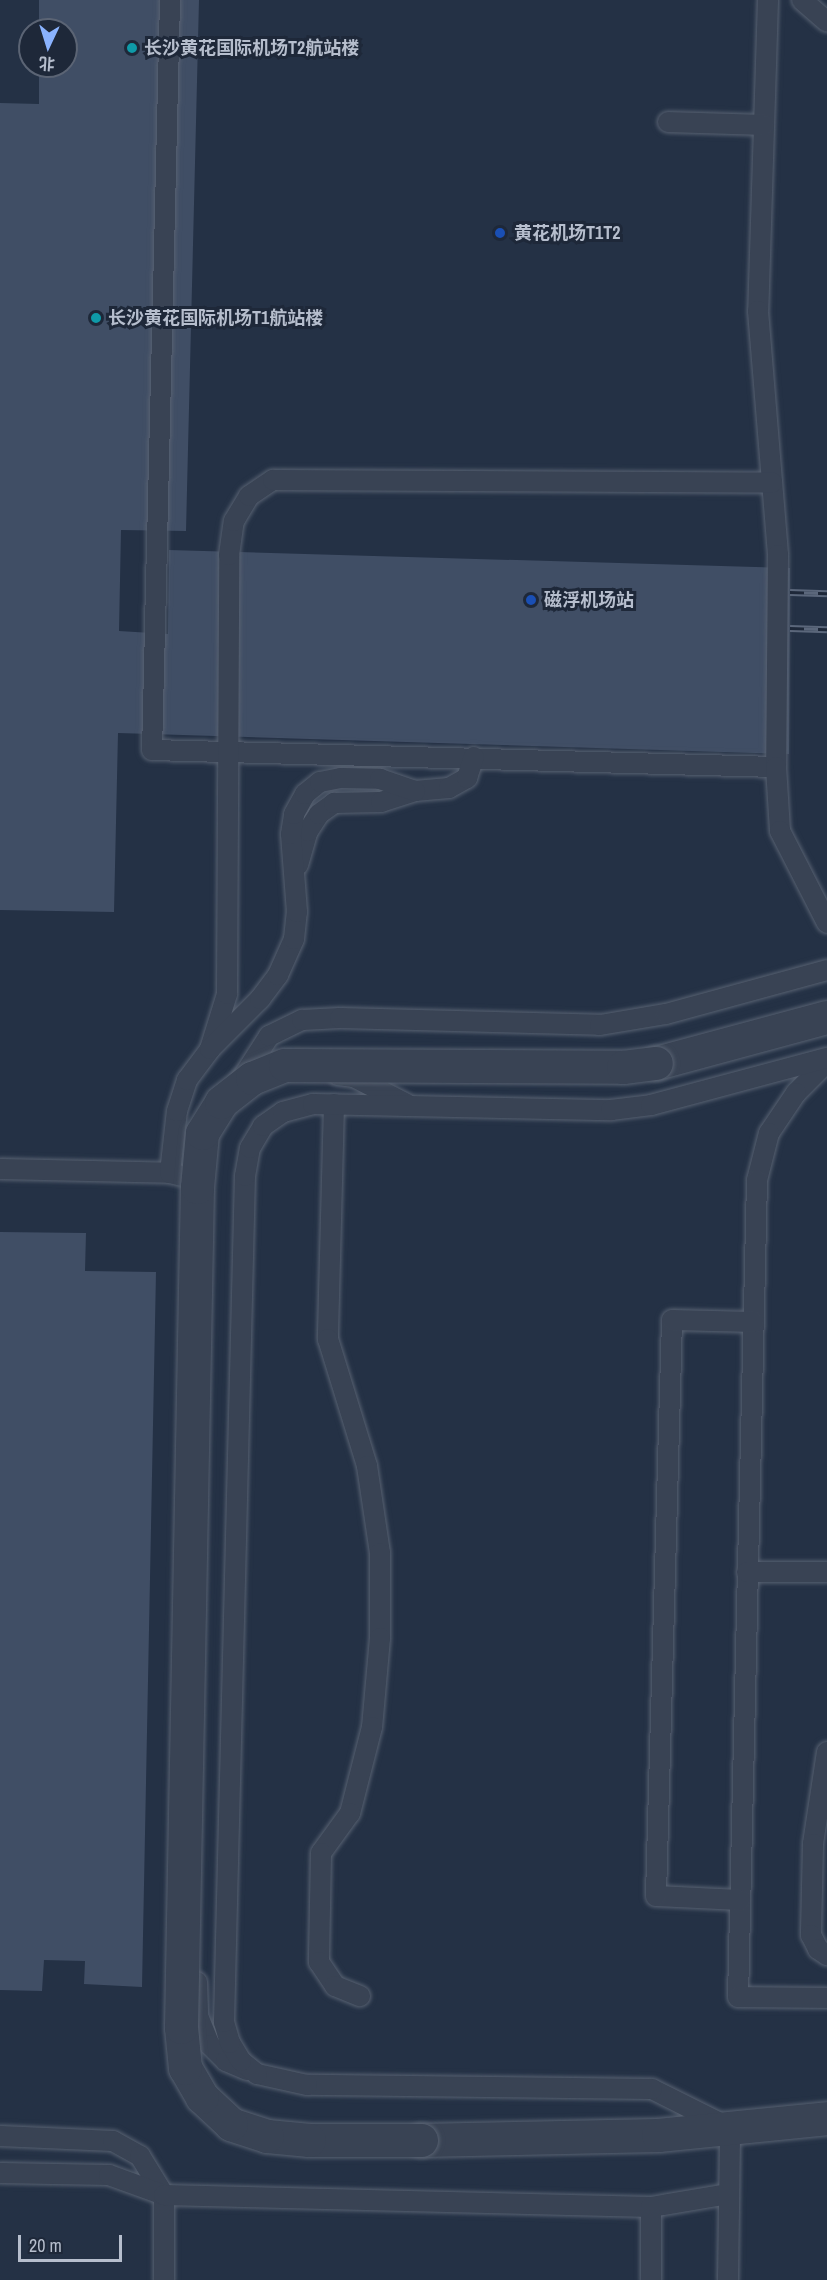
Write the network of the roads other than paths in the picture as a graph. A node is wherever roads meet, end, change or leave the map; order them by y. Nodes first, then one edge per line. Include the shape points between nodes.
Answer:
1 (170, 0) edge
2 (768, 0) edge
3 (802, 0) edge
4 (827, 22) edge
5 (668, 122) dead end
6 (764, 125) junction
7 (772, 483) junction
8 (227, 751) junction
9 (474, 757) junction
10 (776, 767) junction
11 (827, 923) edge
12 (827, 970) edge
13 (827, 1017) edge
14 (210, 1049) junction
15 (827, 1060) edge
16 (334, 1104) junction
17 (412, 1106) junction
18 (218, 1120) junction
19 (0, 1169) edge
20 (179, 1177) junction
21 (754, 1322) junction
22 (747, 1572) junction
23 (827, 1572) edge
24 (827, 1752) edge
25 (824, 1787) edge
26 (740, 1900) junction
27 (827, 1954) edge
28 (360, 1996) dead end
29 (827, 1998) edge
30 (226, 2061) junction
31 (257, 2074) junction
32 (827, 2118) edge
33 (730, 2128) junction
34 (0, 2136) edge
35 (0, 2173) edge
36 (729, 2194) junction
37 (164, 2195) junction
38 (651, 2207) junction
39 (164, 2280) edge
40 (651, 2280) edge
41 (728, 2280) edge

1 - 8 lane via 152,750
2 - 6 lane
3 - 4 lane
5 - 6 lane
6 - 7 lane via 758,311
7 - 8 lane via 273,480 249,496 234,521 229,555
7 - 10 lane via 778,555
8 - 9 lane
8 - 14 lane via 227,994
9 - 10 lane
9 - 14 lane via 466,778 449,788 414,790 380,779 341,778 320,782 305,794 294,814 291,834 296,872 294,939 278,975 260,999
10 - 11 lane via 780,831
12 - 18 lane via 666,1014 600,1025 302,1020 269,1036
13 - 33 street, bridge via 656,1063 623,1067 285,1065 252,1078 221,1102 202,1133 197,1187 181,2027 185,2068 202,2097 231,2124 267,2136 421,2140 658,2136
14 - 20 lane via 187,1080 177,1111
15 - 17 lane via 651,1105 611,1110
15 - 21 lane via 796,1093 769,1132 757,1180
16 - 17 lane
16 - 28 lane via 328,1339 367,1466 380,1553 380,1638 372,1727 350,1814 321,1853 319,1962 334,1986
16 - 31 lane via 313,1104 284,1112 262,1126 250,1148 245,1176 224,2022 241,2061
17 - 18 lane via 354,1077 318,1073 279,1081 246,1098
18 - 20 lane
18 - 30 lane via 208,1182 197,1988 198,2016 210,2045
19 - 20 lane
20 - 30 lane via 171,2004 174,2026 190,2047
21 - 22 lane
21 - 26 lane via 672,1320 656,1896
22 - 23 lane
22 - 26 lane
24 - 25 lane
25 - 27 lane via 813,1844 811,1935 818,1949
26 - 29 lane via 738,1997
30 - 31 lane
31 - 33 lane via 307,2085 652,2089
32 - 33 street
33 - 36 lane
34 - 37 lane via 113,2141 140,2156
35 - 37 lane via 109,2175
36 - 38 lane
36 - 41 lane
37 - 38 lane
37 - 39 lane
38 - 40 lane

